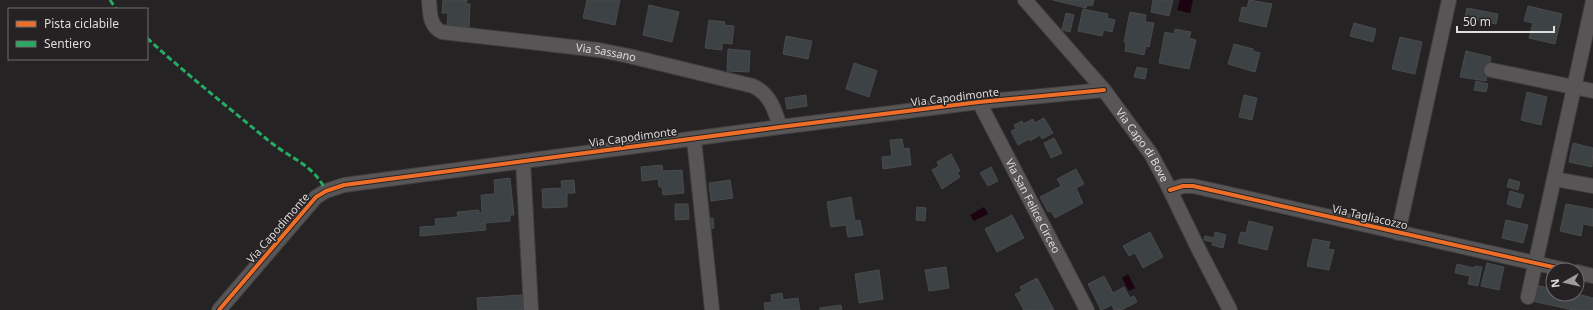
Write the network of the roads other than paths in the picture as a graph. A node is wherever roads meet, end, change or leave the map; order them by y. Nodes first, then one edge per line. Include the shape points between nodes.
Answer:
1 (429, 0) edge
2 (1026, 0) edge
3 (1449, 0) edge
4 (1582, 0) edge
5 (1593, 1) edge
6 (1491, 70) dead end
7 (1574, 87) junction
8 (1104, 90) junction
9 (1593, 91) edge
10 (979, 102) junction
11 (780, 127) junction
12 (694, 139) junction
13 (523, 161) junction
14 (1554, 179) junction
15 (1593, 186) edge
16 (1170, 190) junction
17 (1398, 233) junction
18 (1535, 263) junction
19 (1545, 265) edge
20 (1528, 297) dead end
21 (219, 310) edge
22 (530, 310) edge
23 (712, 310) edge
24 (1087, 310) edge
25 (1230, 310) edge

1 - 11 street, Via Sassano via 432,23 442,32 609,52 753,86 770,100
2 - 8 street, Via Capo di Bove
3 - 17 street
4 - 5 street
5 - 7 street
6 - 7 street
7 - 9 street
7 - 14 street
8 - 10 street, Via Capodimonte
8 - 16 street, Via Capo di Bove via 1151,154
10 - 11 street, Via Capodimonte
10 - 24 street, Via San Felice Circeo
11 - 12 street, Via Capodimonte
12 - 13 street, Via Capodimonte
12 - 23 street
13 - 21 street, Via Capodimonte via 326,190 310,203
13 - 22 street
14 - 15 street
14 - 18 street
16 - 17 street, Via Tagliacozzo via 1193,186
16 - 25 street, Via Capo di Bove
17 - 18 street, Via Tagliacozzo
18 - 19 street, Via Tagliacozzo
18 - 20 street

